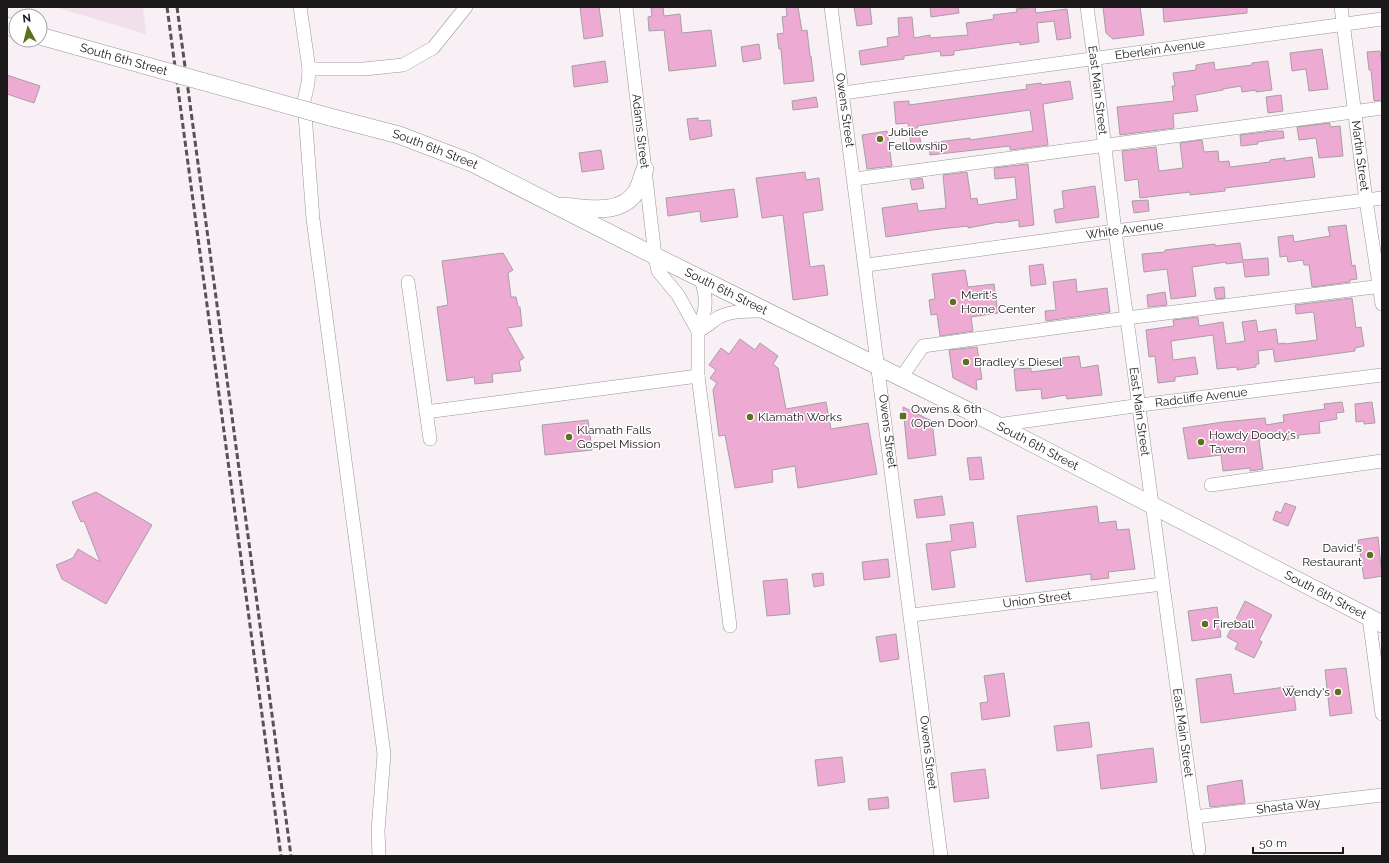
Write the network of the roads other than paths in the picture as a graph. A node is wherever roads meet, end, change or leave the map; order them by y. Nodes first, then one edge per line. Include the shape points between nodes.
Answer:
1 (300, 7) edge
2 (466, 7) edge
3 (626, 7) edge
4 (831, 7) edge
5 (1087, 7) edge
6 (1341, 7) edge
7 (1382, 19) edge
8 (1344, 24) junction
9 (48, 38) edge
10 (1094, 58) junction
11 (309, 69) junction
12 (843, 93) junction
13 (1382, 108) edge
14 (1355, 112) junction
15 (1104, 145) junction
16 (645, 169) junction
17 (855, 179) junction
18 (1382, 198) edge
19 (1366, 200) junction
20 (556, 206) junction
21 (1114, 231) junction
22 (655, 256) junction
23 (867, 266) junction
24 (701, 279) junction
25 (408, 282) dead end
26 (1381, 286) edge
27 (1382, 304) edge
28 (766, 311) junction
29 (1127, 318) junction
30 (698, 331) junction
31 (880, 368) junction
32 (1382, 375) edge
33 (698, 376) junction
34 (901, 378) junction
35 (1139, 406) junction
36 (426, 412) junction
37 (997, 426) junction
38 (430, 439) dead end
39 (1382, 461) edge
40 (1211, 485) dead end
41 (1152, 504) junction
42 (1162, 584) junction
43 (912, 615) junction
44 (1376, 621) edge
45 (730, 626) dead end
46 (1382, 714) edge
47 (1382, 795) edge
48 (1194, 817) junction
49 (1200, 850) dead end
50 (379, 856) edge
51 (941, 856) edge

1 - 11 street
2 - 11 street via 433,48 403,65 364,69
3 - 16 street, Adams Street
4 - 12 street, Owens Street
5 - 10 street, East Main Street
6 - 8 street, Martin Street
7 - 8 street, Eberlein Avenue
8 - 10 street, Eberlein Avenue
8 - 14 street, Martin Street
9 - 20 main road, South 6th Street, bridge via 399,135 465,160
10 - 12 street, Eberlein Avenue
10 - 15 street, East Main Street
11 - 50 street via 304,101 313,219 384,754 378,831
12 - 17 street, Owens Street
13 - 14 street
14 - 15 street
14 - 19 street, Martin Street
15 - 17 street
15 - 21 street, East Main Street
16 - 20 main road via 637,192 626,203 609,209
16 - 22 street, Adams Street
17 - 23 street, Owens Street
18 - 19 street, White Avenue
19 - 21 street, White Avenue
19 - 26 street, Martin Street
20 - 22 main road, South 6th Street
21 - 23 street, White Avenue
21 - 29 street, East Main Street
22 - 24 main road, South 6th Street
22 - 30 street, Adams Street via 658,271 678,295
23 - 31 street, Owens Street
24 - 28 main road, South 6th Street
24 - 30 street via 705,301 704,315
25 - 36 street
26 - 27 street, Martin Street
26 - 29 street
28 - 30 street via 732,312
28 - 31 main road, South 6th Street
29 - 34 street via 923,346
29 - 35 street, East Main Street
30 - 33 street
31 - 34 main road, South 6th Street
31 - 43 street, Owens Street
32 - 35 street, Radcliffe Avenue
33 - 36 street
33 - 45 street
34 - 37 main road, South 6th Street
35 - 37 street, Radcliffe Avenue
35 - 41 street, East Main Street
36 - 38 street
37 - 41 main road, South 6th Street
39 - 40 street
41 - 42 street, East Main Street
41 - 44 main road, South 6th Street
42 - 43 street, Union Street
42 - 48 street, East Main Street
43 - 51 street, Owens Street
44 - 46 street
47 - 48 street, Shasta Way
48 - 49 street, East Main Street

